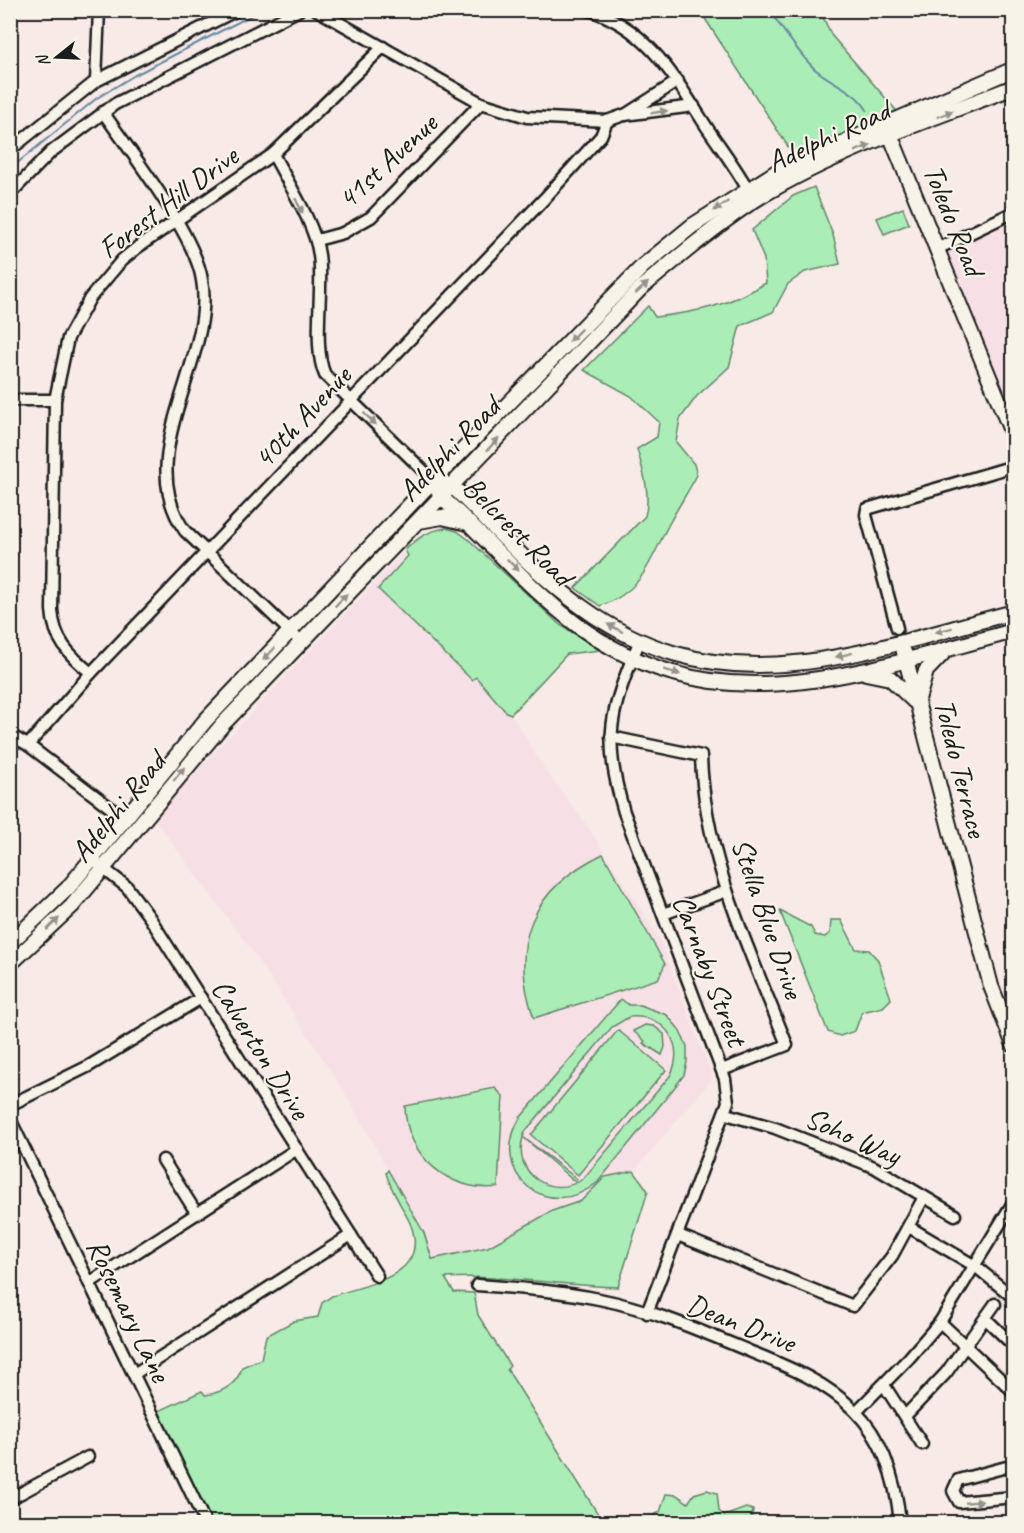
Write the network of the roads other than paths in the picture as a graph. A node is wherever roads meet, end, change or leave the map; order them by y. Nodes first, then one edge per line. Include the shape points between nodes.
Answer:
1 (99, 10) edge
2 (237, 10) edge
3 (299, 10) edge
4 (317, 10) edge
5 (591, 11) edge
6 (610, 14) edge
7 (383, 47) junction
8 (1014, 69) edge
9 (96, 81) junction
10 (678, 81) junction
11 (1014, 87) edge
12 (481, 104) junction
13 (694, 106) junction
14 (103, 112) junction
15 (624, 115) junction
16 (607, 121) junction
17 (885, 123) junction
18 (891, 136) junction
19 (12, 145) edge
20 (273, 154) junction
21 (747, 188) junction
22 (10, 194) edge
23 (754, 201) junction
24 (1014, 212) edge
25 (175, 220) junction
26 (316, 240) junction
27 (938, 249) junction
28 (10, 400) edge
29 (54, 400) junction
30 (350, 400) junction
31 (1010, 418) edge
32 (1014, 438) edge
33 (1014, 466) edge
34 (433, 480) junction
35 (452, 486) junction
36 (441, 497) junction
37 (417, 521) junction
38 (471, 524) junction
39 (208, 552) junction
40 (1014, 612) edge
41 (1014, 631) edge
42 (290, 632) junction
43 (899, 634) junction
44 (640, 640) junction
45 (301, 642) junction
46 (951, 648) junction
47 (633, 658) junction
48 (906, 659) junction
49 (91, 673) junction
50 (852, 673) junction
51 (917, 704) junction
52 (10, 735) edge
53 (611, 737) junction
54 (28, 745) junction
55 (124, 818) junction
56 (91, 860) junction
57 (103, 869) junction
58 (726, 891) junction
59 (663, 914) junction
60 (10, 943) edge
61 (10, 964) edge
62 (201, 998) junction
63 (1014, 1045) edge
64 (722, 1070) junction
65 (10, 1106) edge
66 (726, 1114) junction
67 (10, 1119) edge
68 (297, 1149) junction
69 (163, 1160) dead end
70 (924, 1197) junction
71 (1014, 1201) edge
72 (197, 1214) junction
73 (956, 1215) dead end
74 (909, 1227) junction
75 (351, 1235) junction
76 (678, 1235) junction
77 (975, 1266) junction
78 (377, 1276) dead end
79 (89, 1284) junction
80 (477, 1286) dead end
81 (1014, 1298) edge
82 (995, 1304) dead end
83 (647, 1313) junction
84 (986, 1319) junction
85 (940, 1322) junction
86 (1014, 1346) edge
87 (967, 1347) junction
88 (134, 1374) junction
89 (884, 1385) junction
90 (1014, 1392) edge
91 (856, 1412) junction
92 (906, 1415) junction
93 (922, 1444) dead end
94 (88, 1457) dead end
95 (1014, 1465) edge
96 (1014, 1497) edge
97 (10, 1499) edge
98 (205, 1522) edge
99 (900, 1522) edge

1 - 9 street
2 - 9 street
3 - 14 street
4 - 7 street
5 - 6 street
6 - 10 street via 646,42
7 - 12 street
7 - 20 street, Forest Hill Drive
8 - 17 main road, Adelphi Road
9 - 19 street
10 - 13 street
10 - 15 street
18 -> 11 main road, Adelphi Road
12 - 16 street via 527,117
12 - 26 street, 41st Avenue via 371,217 349,230
15 -> 13 street
13 - 21 street
14 - 22 street via 51,152
14 - 25 street
15 - 16 street
16 - 30 street, 40th Avenue via 601,136 545,198
17 - 18 main road, Toledo Road
17 - 21 main road, Adelphi Road
23 -> 18 main road, Adelphi Road via 816,168
18 - 27 main road, Toledo Road
20 - 25 street, Forest Hill Drive
20 -> 26 street
21 - 23 street
21 -> 34 main road, Adelphi Road via 643,266
35 -> 23 main road, Adelphi Road via 625,303
24 - 27 street
25 - 29 street, Forest Hill Drive via 122,260 90,298 68,338
25 - 39 street via 198,262 204,298 171,435 166,484 176,518
26 - 30 street via 321,287 321,362 329,380
27 - 31 main road, Toledo Road
28 - 29 street
29 - 49 street, Forest Hill Drive via 53,619 65,650
30 -> 34 street
30 - 39 street, 40th Avenue
31 - 32 main road, Toledo Road
33 - 43 street via 867,509
34 - 35 main road, Belcrest Road
34 - 36 main road, Belcrest Road
34 - 42 main road, Adelphi Road
35 - 36 main road, Adelphi Road
44 -> 35 main road, Belcrest Road via 602,621 563,592
36 - 37 main road, Adelphi Road
36 - 38 main road, Belcrest Road
37 - 38 main road via 442,516
45 -> 37 main road, Adelphi Road
38 -> 47 main road, Belcrest Road via 575,623
39 - 42 street
39 - 49 street, 40th Avenue
40 -> 43 main road, Belcrest Road
41 - 46 main road, Belcrest Road
42 - 45 street
42 -> 55 main road, Adelphi Road via 205,721
43 -> 44 main road, Belcrest Road via 818,661 761,667 673,654
43 - 48 main road, Toledo Terrace
44 - 47 street, Carnaby Street
57 -> 45 main road, Adelphi Road via 195,755
46 - 48 main road, Belcrest Road
46 - 51 main road via 940,654 927,671
47 -> 50 main road, Belcrest Road via 694,679 743,685 799,684
47 - 53 street, Carnaby Street via 613,714
48 - 50 main road, Belcrest Road
48 - 51 main road, Toledo Terrace
49 - 54 street, 40th Avenue
50 - 51 main road via 890,678
51 - 63 main road, Toledo Terrace via 991,986
52 - 54 street
53 - 58 street, Stella Blue Drive via 701,756
53 - 59 street, Carnaby Street via 613,773 624,812
54 - 55 street
55 - 56 main road, Adelphi Road
56 - 57 street, Calverton Drive
56 - 60 main road, Adelphi Road via 57,900
61 -> 57 main road, Adelphi Road via 72,906
57 - 62 street, Calverton Drive via 139,902
58 - 59 street
58 - 64 street, Stella Blue Drive via 788,1045
59 - 64 street, Carnaby Street
62 - 65 street via 89,1066
62 - 68 street, Calverton Drive
64 - 66 street, Carnaby Street via 728,1089
66 - 70 street, Soho Way via 775,1128 874,1167
66 - 76 street, Carnaby Street
67 - 79 street, Rosemary Lane
68 - 72 street
68 - 75 street, Calverton Drive
69 - 72 street
70 - 73 street, Soho Way
70 - 74 street
71 - 77 street
72 - 79 street
74 - 76 street via 853,1306
74 - 77 street
75 - 78 street, Calverton Drive
75 - 88 street
76 - 83 street, Carnaby Street
77 - 81 street
77 - 85 street
79 - 88 street, Rosemary Lane
80 - 83 street, Dean Drive via 577,1295
82 - 84 street
83 - 91 street, Dean Drive via 803,1373 826,1386
84 - 86 street
84 - 87 street
85 - 87 street
85 - 89 street
87 - 90 street
87 - 92 street
88 - 98 street, Rosemary Lane
89 - 91 street
89 - 92 street
91 - 99 street, Dean Drive via 877,1439 885,1459
92 - 93 street
94 - 97 street
95 -> 96 street via 958,1480 953,1491 959,1502

